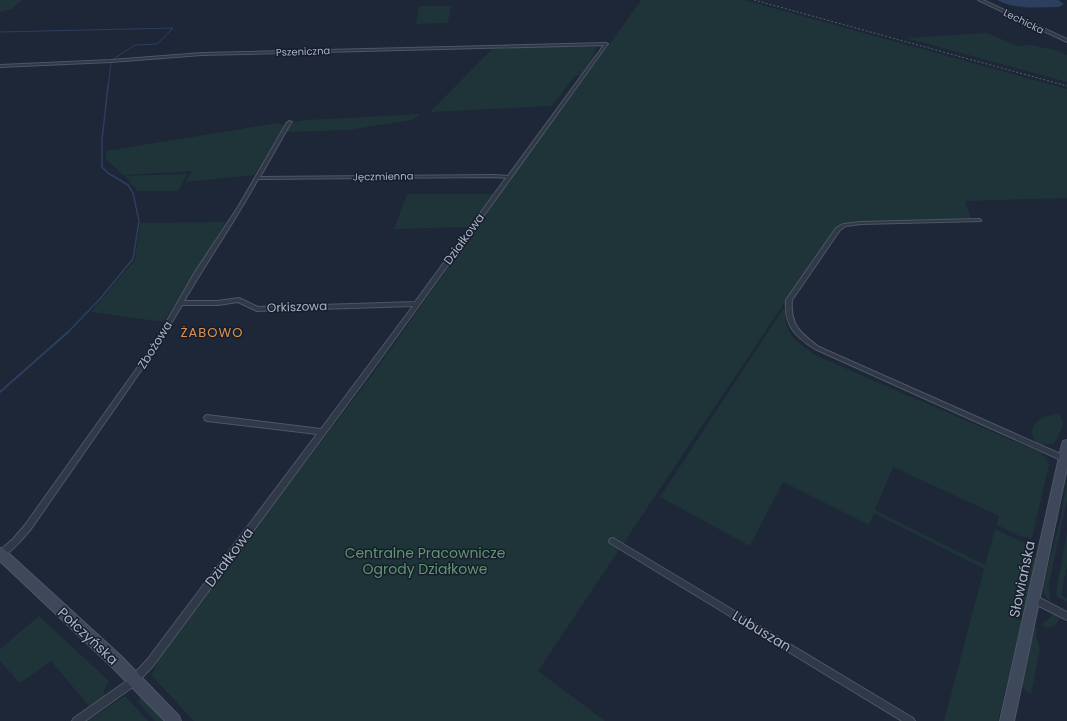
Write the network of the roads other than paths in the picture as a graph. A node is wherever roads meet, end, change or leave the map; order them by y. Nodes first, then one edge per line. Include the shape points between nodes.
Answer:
1 (980, 0) edge
2 (1067, 42) edge
3 (606, 44) joint
4 (0, 66) edge
5 (290, 122) dead end
6 (509, 177) junction
7 (256, 178) junction
8 (979, 220) dead end
9 (180, 303) junction
10 (416, 304) junction
11 (207, 418) dead end
12 (321, 432) junction
13 (1067, 444) edge
14 (1063, 458) junction
15 (613, 541) dead end
16 (1, 553) edge
17 (1034, 599) junction
18 (1067, 616) edge
19 (134, 679) junction
20 (77, 721) edge
21 (174, 721) edge
22 (910, 721) edge
23 (1007, 721) edge

1 - 2 street, Lechicka
3 - 4 street, Pszeniczna via 210,54
3 - 6 street, Działkowa
5 - 7 street, Zbożowa
6 - 7 street, Jęczmienna
6 - 10 street, Działkowa
7 - 9 street, Zbożowa
8 - 14 street via 845,225 838,229 789,300 790,322 804,340 816,348
9 - 10 street, Orkiszowa via 239,300 257,308
9 - 16 street, Zbożowa via 138,373 28,527
10 - 12 street, Działkowa
11 - 12 street
12 - 19 street, Działkowa via 150,663
13 - 14 main road, Słowiańska
14 - 17 main road, Słowiańska
15 - 22 street, Lubuszan
16 - 19 main road, Połczyńska
17 - 18 street
17 - 23 main road, Słowiańska
19 - 20 street, Działkowa
19 - 21 main road, Połczyńska

